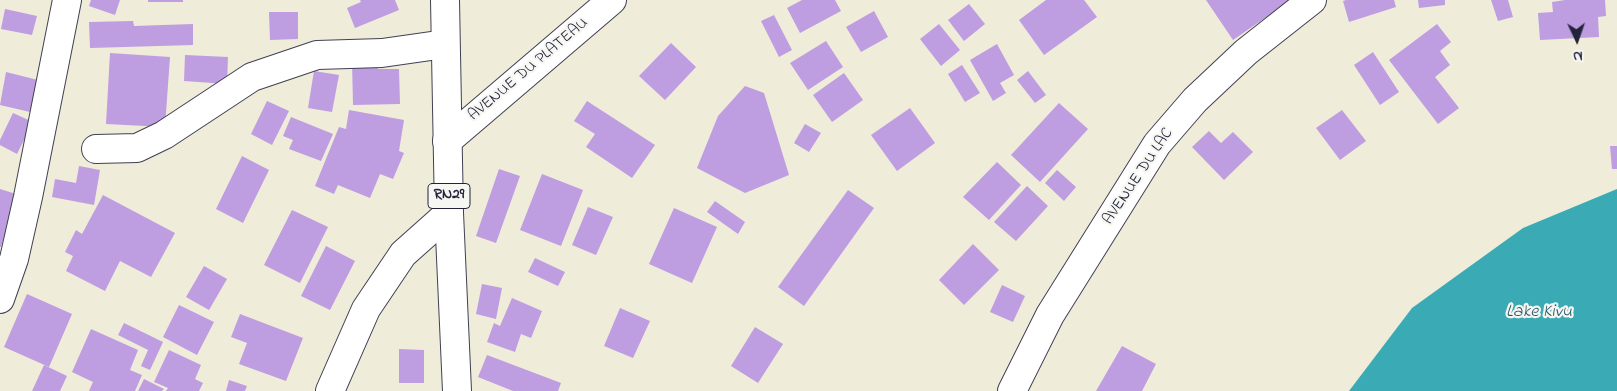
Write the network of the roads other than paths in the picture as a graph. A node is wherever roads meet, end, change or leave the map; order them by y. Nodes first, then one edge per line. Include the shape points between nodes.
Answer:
1 (67, 0) edge
2 (445, 0) edge
3 (612, 0) edge
4 (1312, 0) edge
5 (445, 44) junction
6 (447, 141) junction
7 (96, 149) dead end
8 (449, 213) junction
9 (0, 299) edge
10 (330, 391) edge
11 (457, 391) edge
12 (1012, 391) edge

1 - 9 street via 28,197 14,259
2 - 5 street, RN29
3 - 6 street, AVENUE DU PLATEAU
4 - 12 street, AVENUE DU LAC via 1246,52 1195,100 1157,144 1050,315
5 - 6 street, RN29
5 - 7 street via 382,53 317,56 252,78 164,135 137,148
6 - 8 street, RN29
8 - 10 street via 404,254 371,301
8 - 11 street, RN29

